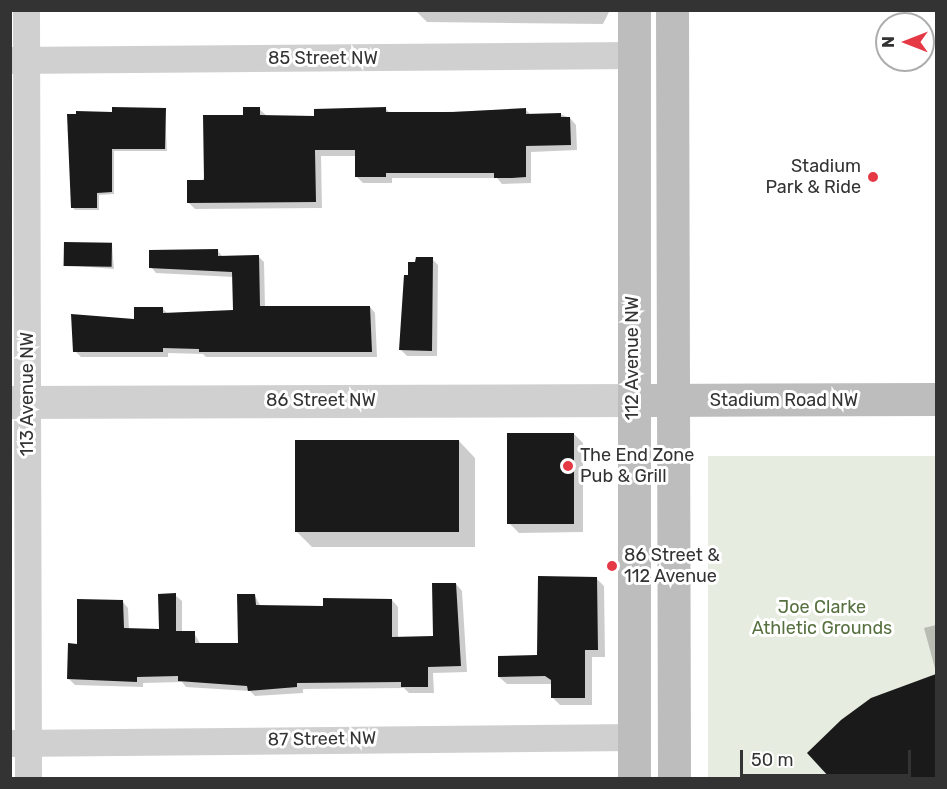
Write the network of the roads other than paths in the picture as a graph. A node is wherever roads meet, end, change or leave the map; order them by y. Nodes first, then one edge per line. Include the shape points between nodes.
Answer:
1 (26, 10) edge
2 (634, 10) edge
3 (672, 10) edge
4 (635, 55) junction
5 (18, 60) edge
6 (936, 399) edge
7 (632, 400) junction
8 (674, 400) junction
9 (19, 402) edge
10 (634, 737) junction
11 (19, 743) edge
12 (28, 778) edge
13 (634, 778) edge
14 (674, 778) edge

1 - 5 street, 113 Avenue NW
2 - 4 main road, 112 Avenue NW
3 - 8 main road
4 - 5 street, 85 Street NW
4 - 7 main road, 112 Avenue NW
5 - 9 street, 113 Avenue NW
6 - 8 main road, Stadium Road NW
7 - 8 main road, Stadium Road NW
7 - 9 street, 86 Street NW
7 - 10 main road, 112 Avenue NW
8 - 14 main road
9 - 11 street, 113 Avenue NW
10 - 11 street, 87 Street NW
10 - 13 main road, 112 Avenue NW
11 - 12 street, 113 Avenue NW

